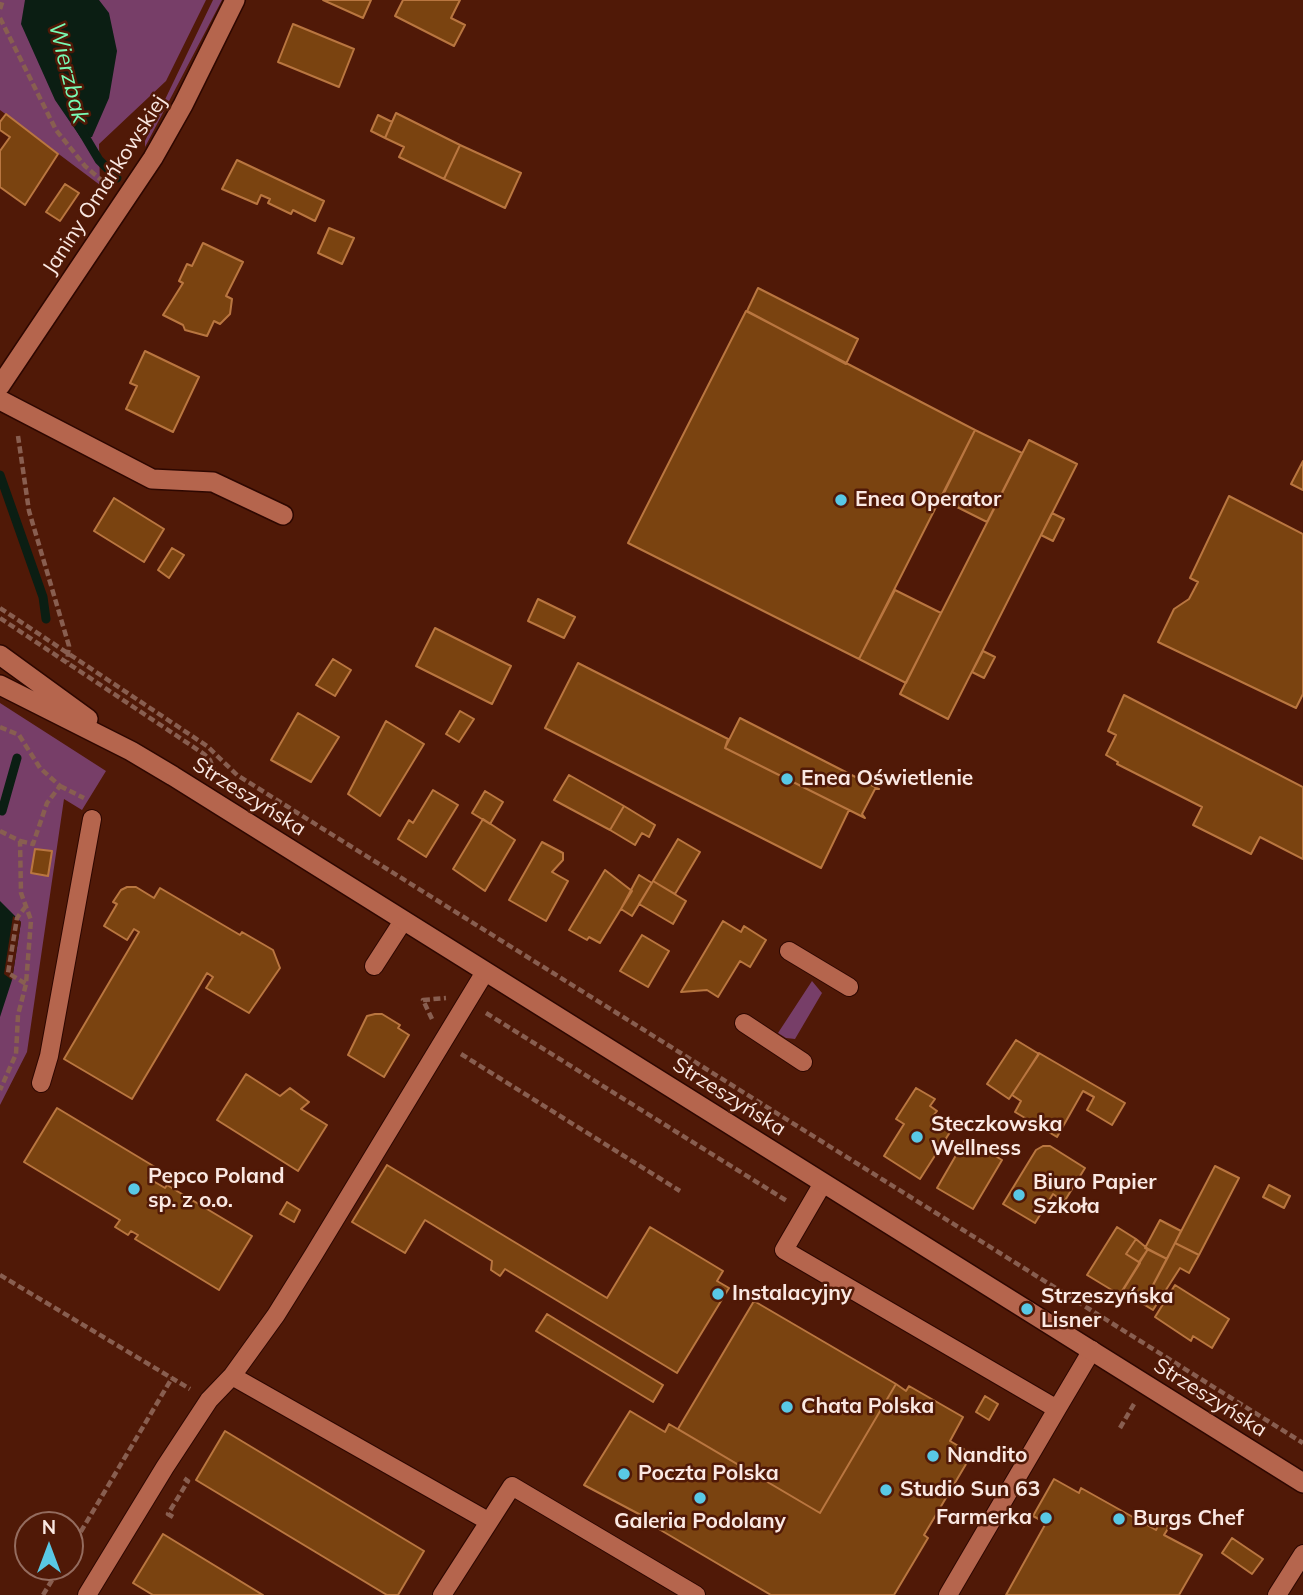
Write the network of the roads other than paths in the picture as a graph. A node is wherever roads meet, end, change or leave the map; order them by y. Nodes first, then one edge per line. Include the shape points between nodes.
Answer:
1 (235, 0) edge
2 (0, 386) edge
3 (0, 400) edge
4 (283, 515) dead end
5 (0, 655) edge
6 (0, 685) edge
7 (131, 751) junction
8 (91, 810) road end
9 (403, 921) junction
10 (789, 951) dead end
11 (374, 966) dead end
12 (485, 972) junction
13 (849, 987) dead end
14 (744, 1023) dead end
15 (803, 1062) dead end
16 (41, 1083) dead end
17 (824, 1183) junction
18 (1091, 1350) junction
19 (232, 1376) junction
20 (1057, 1409) junction
21 (1303, 1483) edge
22 (488, 1521) junction
23 (1303, 1554) edge
24 (87, 1595) edge
25 (442, 1595) edge
26 (696, 1595) edge
27 (948, 1595) edge
28 (1276, 1595) edge

1 - 2 street, Janiny Omańkowskiej via 153,158
3 - 4 street via 152,479 213,482
5 - 7 street, Strzeszyńska
6 - 7 street, Strzeszyńska
7 - 9 street, Strzeszyńska
8 - 16 lane
9 - 11 lane
9 - 12 street, Strzeszyńska
10 - 13 lane
12 - 17 street, Strzeszyńska
12 - 19 lane via 276,1315
14 - 15 lane
17 - 18 street, Strzeszyńska
17 - 20 lane via 784,1250
18 - 20 lane
18 - 21 street, Strzeszyńska
19 - 22 lane
19 - 24 lane via 209,1400
20 - 27 lane
22 - 25 lane
22 - 26 lane via 512,1486
23 - 28 lane

